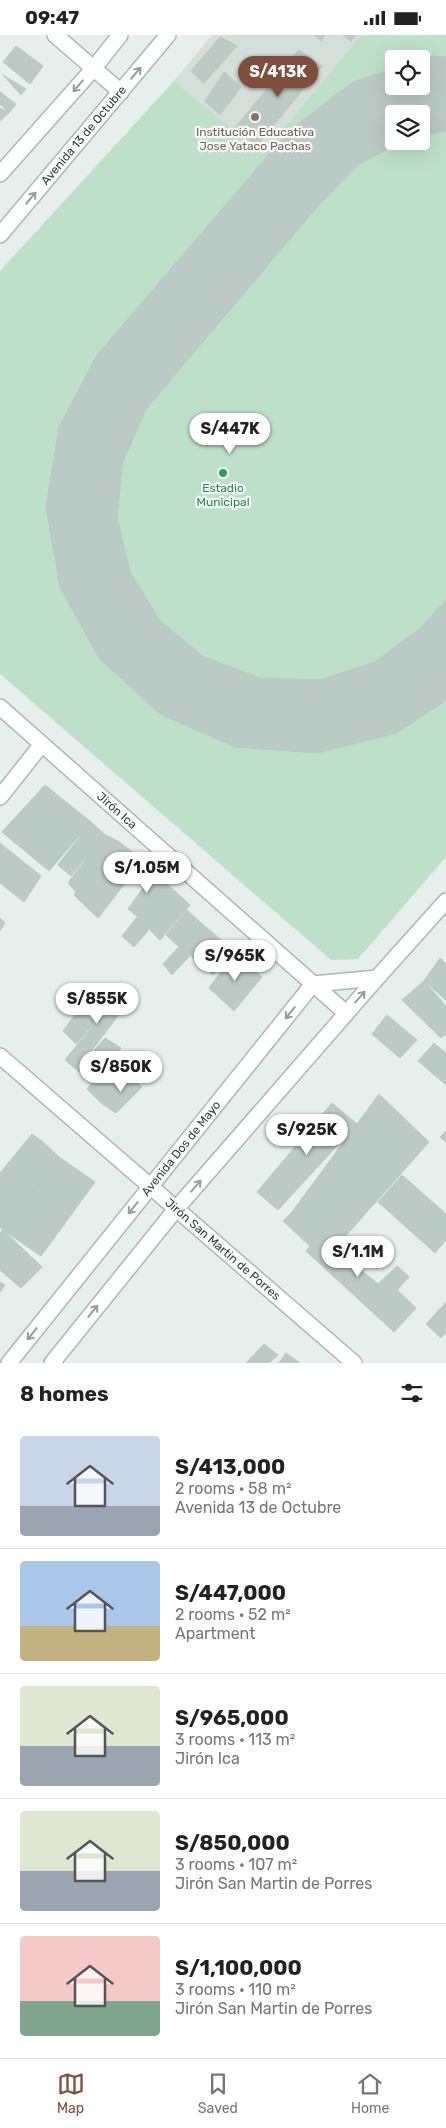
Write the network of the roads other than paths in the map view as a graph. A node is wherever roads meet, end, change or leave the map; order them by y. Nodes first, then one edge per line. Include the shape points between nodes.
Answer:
1 (55, 35) edge
2 (120, 35) edge
3 (168, 35) edge
4 (94, 68) junction
5 (120, 91) junction
6 (0, 174) edge
7 (0, 235) edge
8 (0, 707) edge
9 (42, 744) junction
10 (0, 797) edge
11 (446, 901) edge
12 (441, 918) edge
13 (377, 978) junction
14 (313, 984) junction
15 (346, 1013) junction
16 (0, 1057) edge
17 (150, 1187) junction
18 (176, 1209) junction
19 (8, 1363) edge
20 (52, 1363) edge
21 (354, 1363) edge

1 - 4 street
2 - 4 street
5 -> 3 street, Avenida 13 de Octubre
4 - 5 street
4 -> 6 street
7 -> 5 street, Avenida 13 de Octubre
8 - 9 street, Jirón Ica
9 - 10 street
9 - 14 street, Jirón Ica
11 - 12 street
12 - 13 street
13 - 14 street
15 -> 13 street
14 - 15 street, Jirón Ica
14 -> 17 street, Avenida Dos de Mayo
18 -> 15 street
16 - 17 street, Jirón San Martin de Porres
17 - 18 street, Jirón San Martin de Porres
17 -> 19 street, Avenida Dos de Mayo
20 -> 18 street
18 - 21 street, Jirón San Martin de Porres

